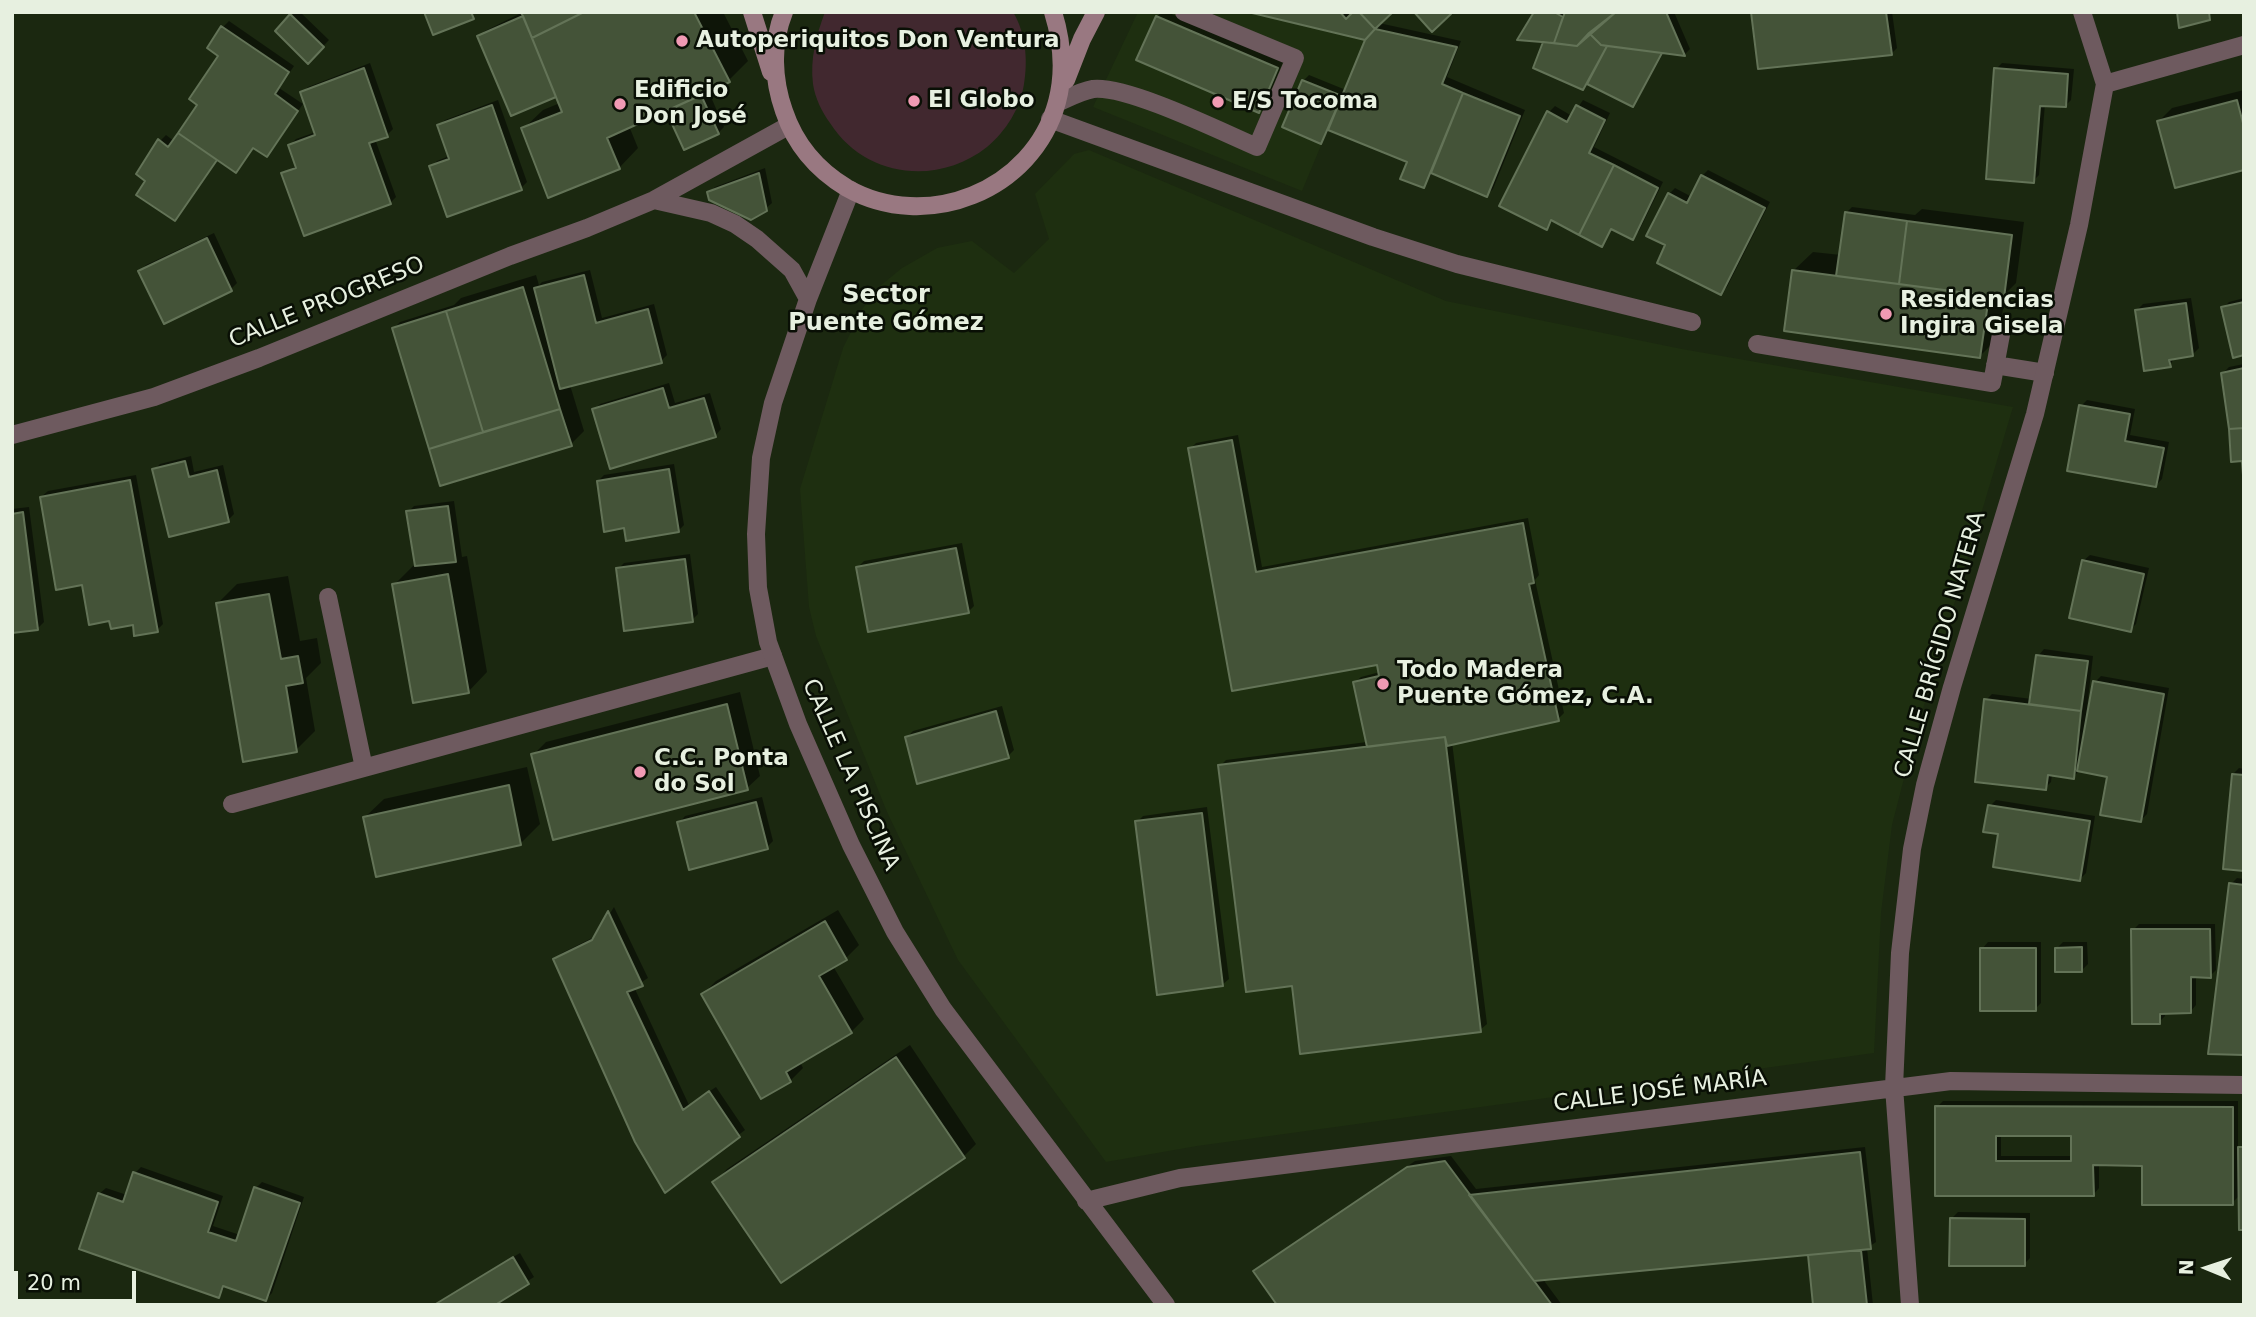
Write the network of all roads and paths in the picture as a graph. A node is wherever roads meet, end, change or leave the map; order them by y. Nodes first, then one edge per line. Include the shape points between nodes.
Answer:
1 (752, 12) edge
2 (784, 12) edge
3 (1052, 12) edge
4 (1096, 12) edge
5 (1184, 12) edge
6 (2082, 12) edge
7 (2244, 45) edge
8 (2105, 84) junction
9 (778, 93) junction
10 (1053, 111) junction
11 (789, 126) junction
12 (851, 190) junction
13 (654, 200) junction
14 (808, 299) junction
15 (1692, 322) dead end
16 (2002, 329) dead end
17 (1757, 344) dead end
18 (1995, 365) junction
19 (2045, 373) junction
20 (12, 435) edge
21 (328, 597) dead end
22 (773, 656) junction
23 (363, 768) junction
24 (232, 804) dead end
25 (2244, 1085) edge
26 (1894, 1087) junction
27 (1086, 1201) junction
28 (1166, 1305) edge
29 (1910, 1305) edge

1 - 9 street
2 - 9 street via 775,58
3 - 10 street via 1062,68
4 - 10 street
5 - 10 street via 1295,58 1257,147 1113,90 1093,89
6 - 8 street, CALLE BRÍGIDO NATERA
7 - 8 street
8 - 19 street, CALLE BRÍGIDO NATERA
9 - 11 street
10 - 12 street via 1044,135 1022,163 996,185 965,200 931,207 896,206
10 - 15 street via 1373,237 1457,264
11 - 12 street via 807,155
11 - 13 street, CALLE PROGRESO
12 - 14 street, CALLE LA PISCINA
13 - 14 street via 711,213 735,224 792,270
13 - 20 street, CALLE PROGRESO via 153,397
14 - 22 street, CALLE LA PISCINA via 773,403 761,458 758,588
16 - 18 street
17 - 18 street via 1993,383
18 - 19 street
19 - 26 street, CALLE BRÍGIDO NATERA via 1925,785 1900,953
21 - 23 street
22 - 23 street
22 - 27 street, CALLE LA PISCINA via 798,724 895,932 943,1009
23 - 24 street
25 - 26 street, CALLE JOSÉ MARÍA via 1951,1080
26 - 27 street, CALLE JOSÉ MARÍA via 1180,1178
26 - 29 street, CALLE BRÍGIDO NATERA
27 - 28 street, CALLE LA PISCINA

